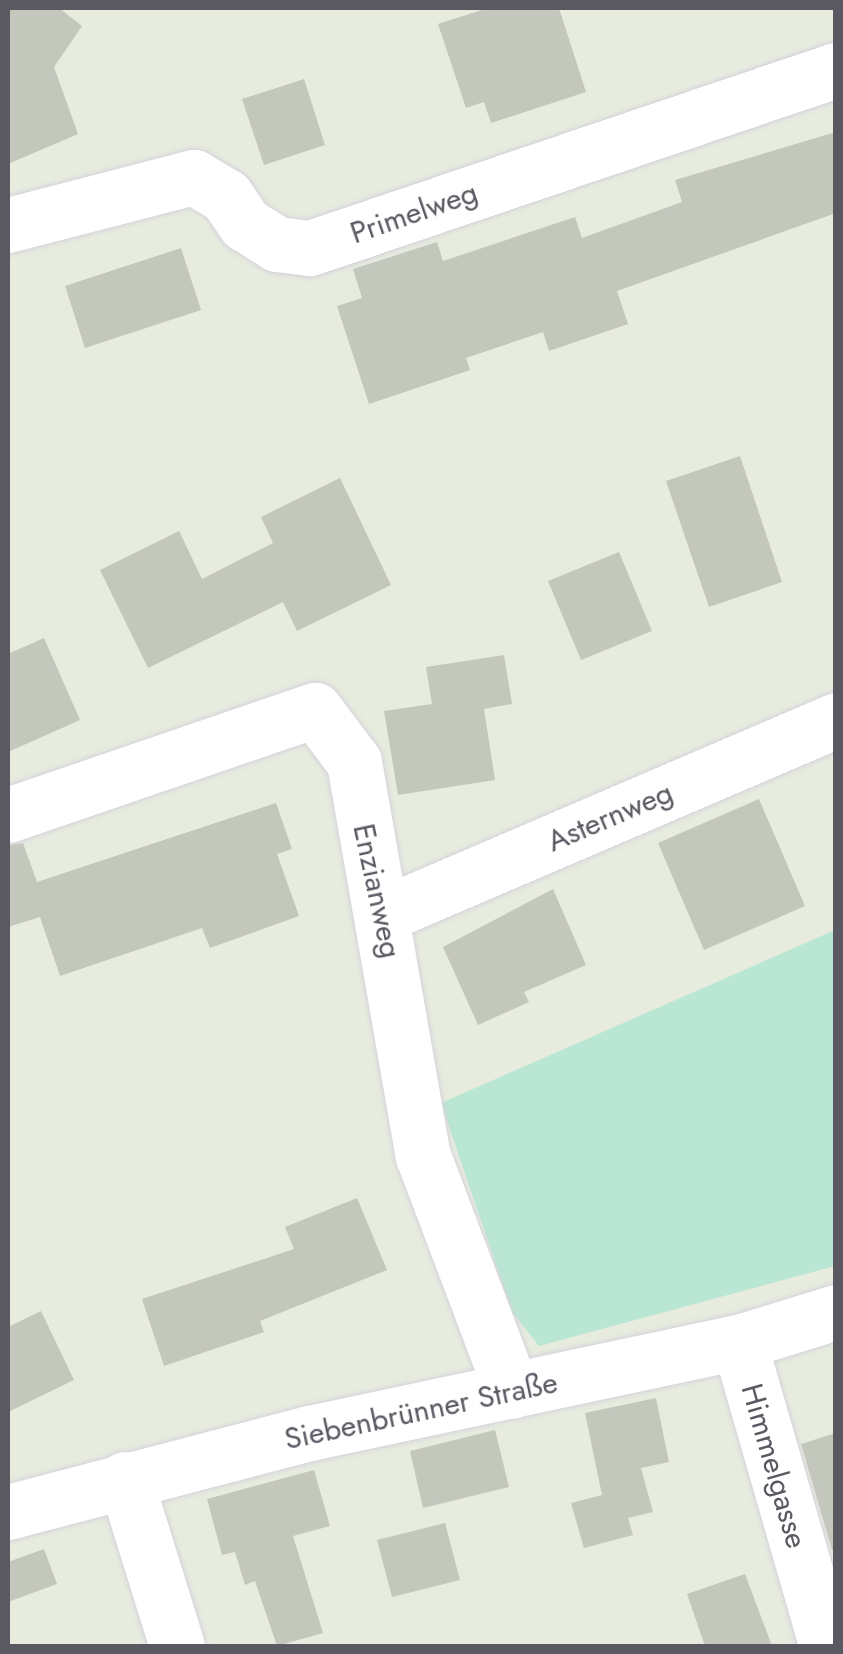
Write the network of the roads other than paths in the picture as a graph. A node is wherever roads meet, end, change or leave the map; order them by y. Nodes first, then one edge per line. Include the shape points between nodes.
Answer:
1 (836, 70) edge
2 (8, 225) edge
3 (836, 720) edge
4 (8, 815) edge
5 (384, 914) junction
6 (836, 1312) edge
7 (739, 1342) junction
8 (512, 1391) junction
9 (124, 1479) junction
10 (8, 1512) edge
11 (177, 1646) edge
12 (826, 1646) edge

1 - 2 street, Primelweg via 310,248 278,244 245,224 226,196 194,177
3 - 5 street, Asternweg
4 - 5 street, Enzianweg via 316,710 354,762 365,852
5 - 8 street, Enzianweg via 423,1156
6 - 7 street, Siebenbrünner Straße
7 - 8 street, Siebenbrünner Straße
7 - 12 street, Himmelgasse
8 - 9 street, Siebenbrünner Straße
9 - 10 street, Siebenbrünner Straße
9 - 11 street

